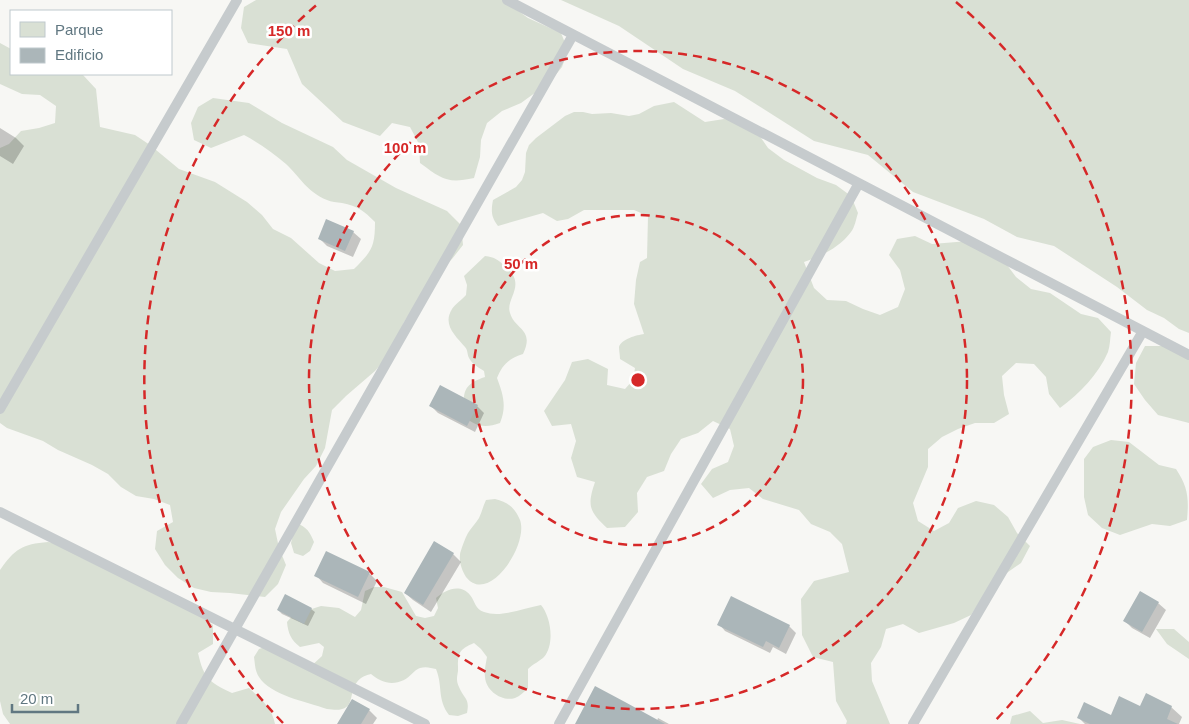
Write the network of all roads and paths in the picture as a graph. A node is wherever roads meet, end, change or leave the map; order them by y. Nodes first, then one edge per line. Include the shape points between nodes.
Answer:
1 (237, 0) edge
2 (507, 0) edge
3 (573, 35) junction
4 (859, 183) junction
5 (1143, 331) junction
6 (1189, 355) edge
7 (0, 408) edge
8 (0, 512) edge
9 (236, 629) junction
10 (181, 724) edge
11 (425, 724) edge
12 (559, 724) edge
13 (913, 724) edge

1 - 7 lane
2 - 3 lane
3 - 4 lane
3 - 9 lane
4 - 5 lane
4 - 12 lane
5 - 6 lane
5 - 13 lane
8 - 9 lane
9 - 10 lane
9 - 11 lane

